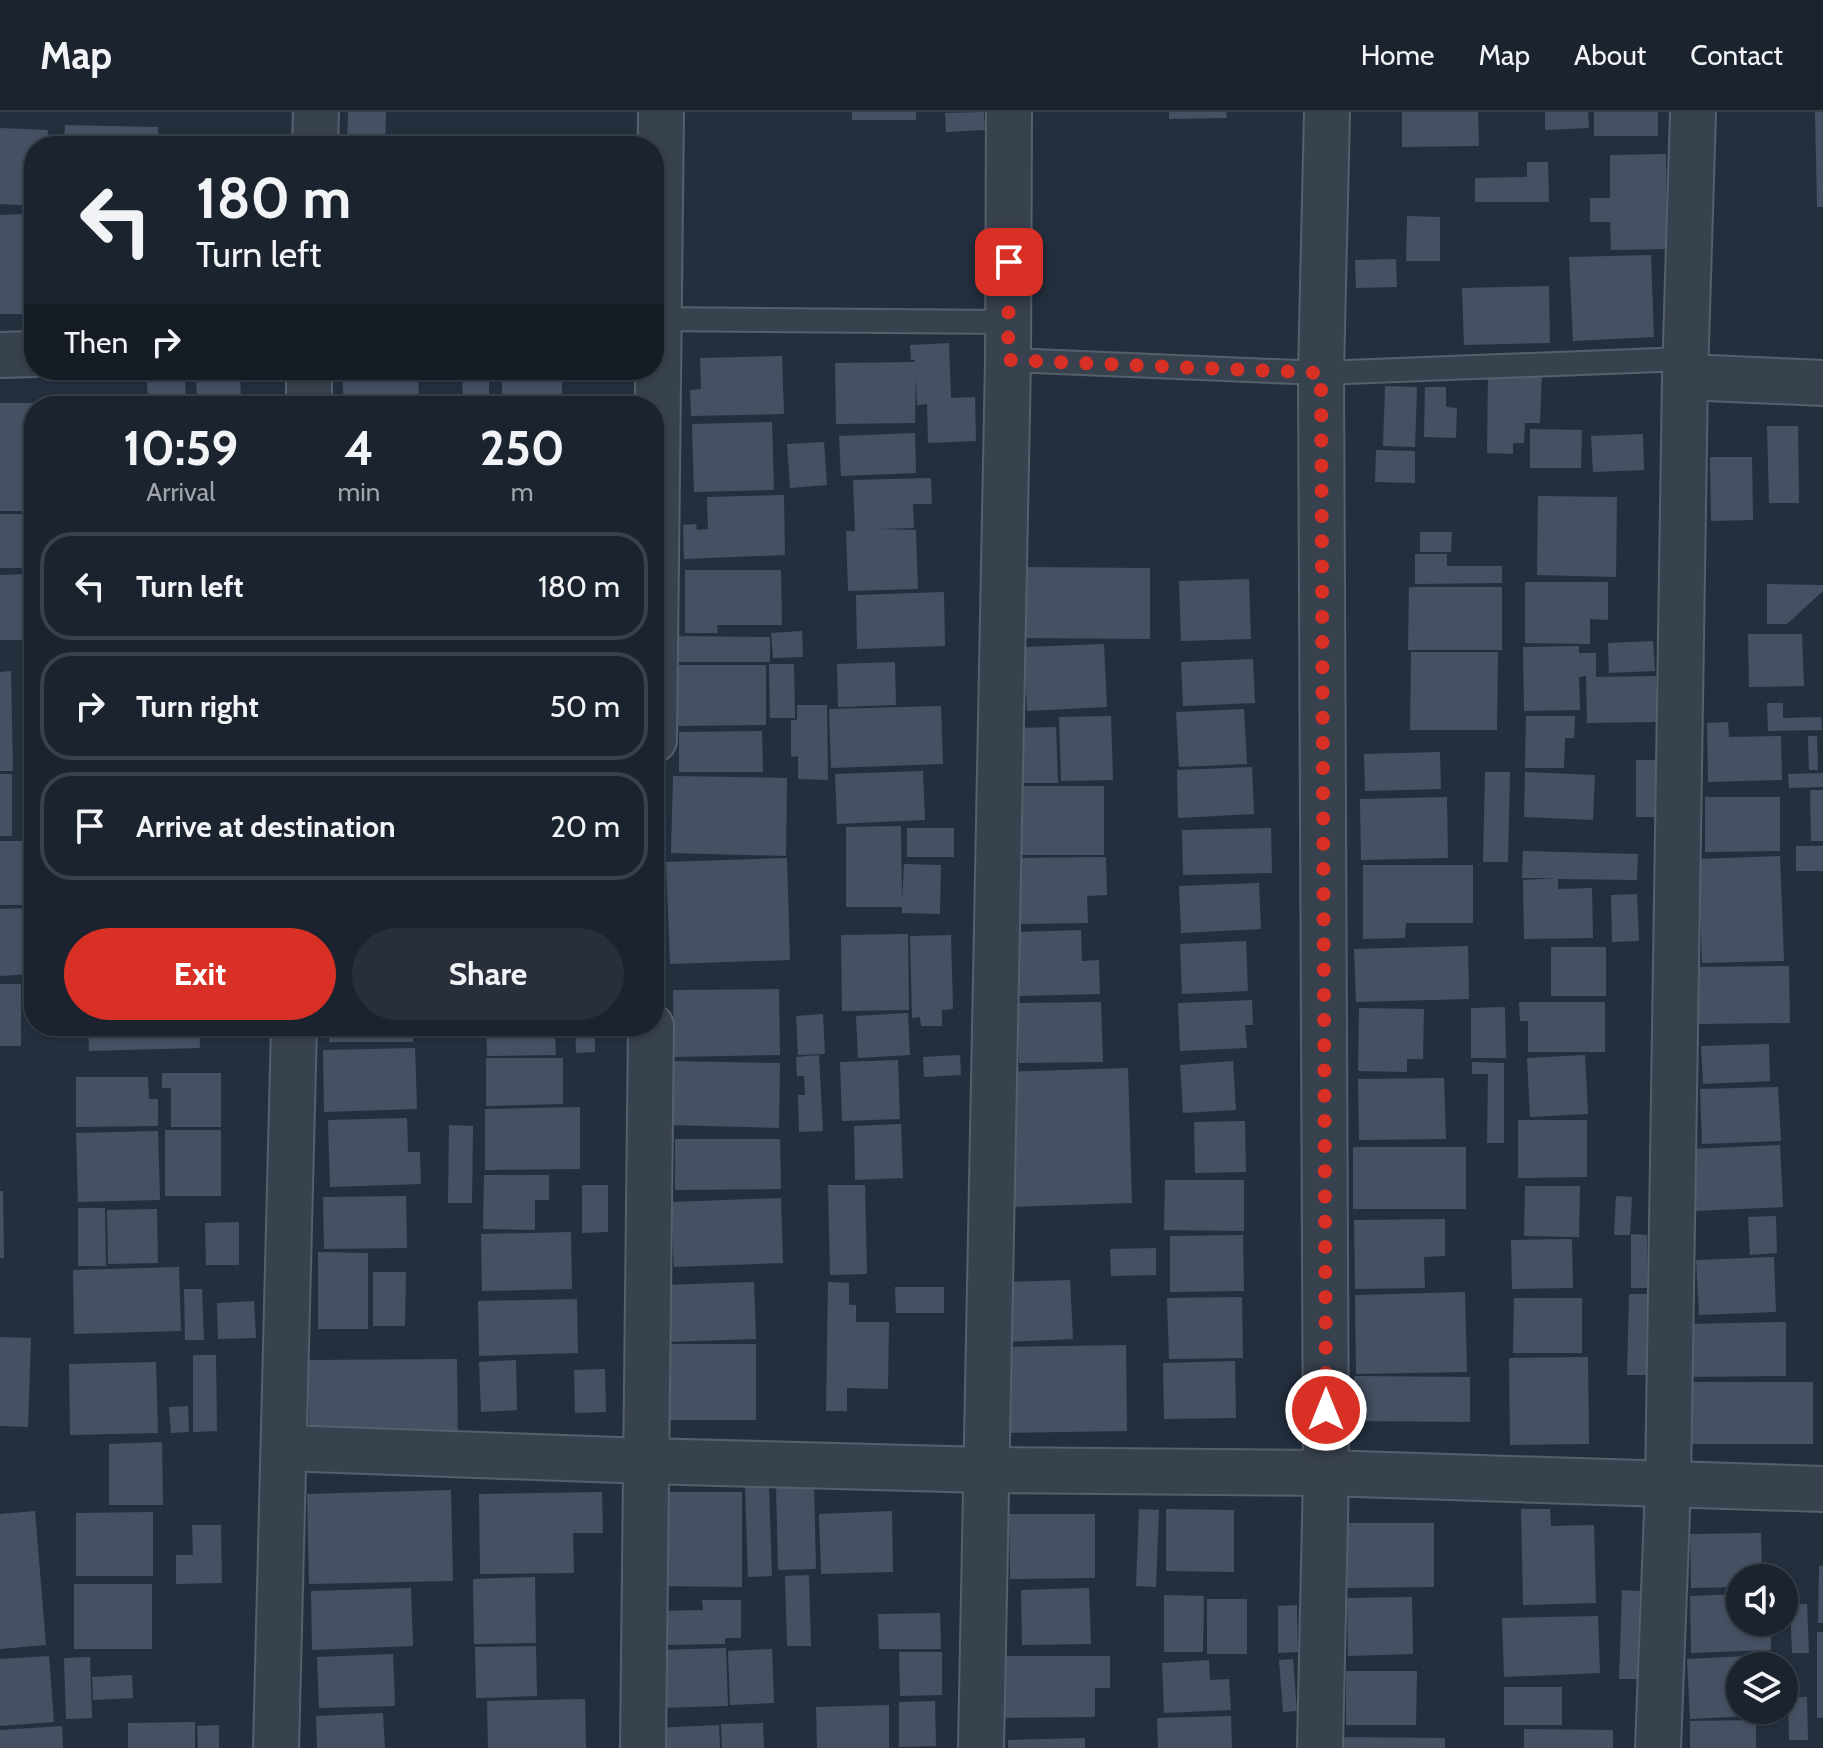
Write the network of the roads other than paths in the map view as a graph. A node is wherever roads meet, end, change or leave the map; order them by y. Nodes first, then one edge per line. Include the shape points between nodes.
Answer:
1 (316, 112) edge
2 (661, 112) edge
3 (1009, 112) edge
4 (1327, 112) edge
5 (1693, 112) edge
6 (315, 136) edge
7 (660, 136) edge
8 (664, 320) edge
9 (1008, 341) junction
10 (24, 354) edge
11 (0, 355) edge
12 (1685, 368) junction
13 (1321, 373) junction
14 (1823, 383) edge
15 (294, 1036) edge
16 (651, 1036) edge
17 (284, 1448) junction
18 (646, 1461) junction
19 (985, 1470) junction
20 (1326, 1473) junction
21 (1668, 1485) junction
22 (1823, 1489) edge
23 (276, 1748) edge
24 (643, 1748) edge
25 (981, 1748) edge
26 (1320, 1748) edge
27 (1658, 1748) edge

1 - 6 street
2 - 7 street
3 - 9 street
4 - 13 street
5 - 12 street
8 - 9 lane
9 - 13 lane
9 - 19 street
10 - 11 street
12 - 13 lane
12 - 14 street
12 - 21 street
13 - 20 street
15 - 17 street
16 - 18 street
17 - 18 street
17 - 23 street
18 - 19 street
18 - 24 street
19 - 20 street
19 - 25 street
20 - 21 street
20 - 26 street
21 - 22 street
21 - 27 street

